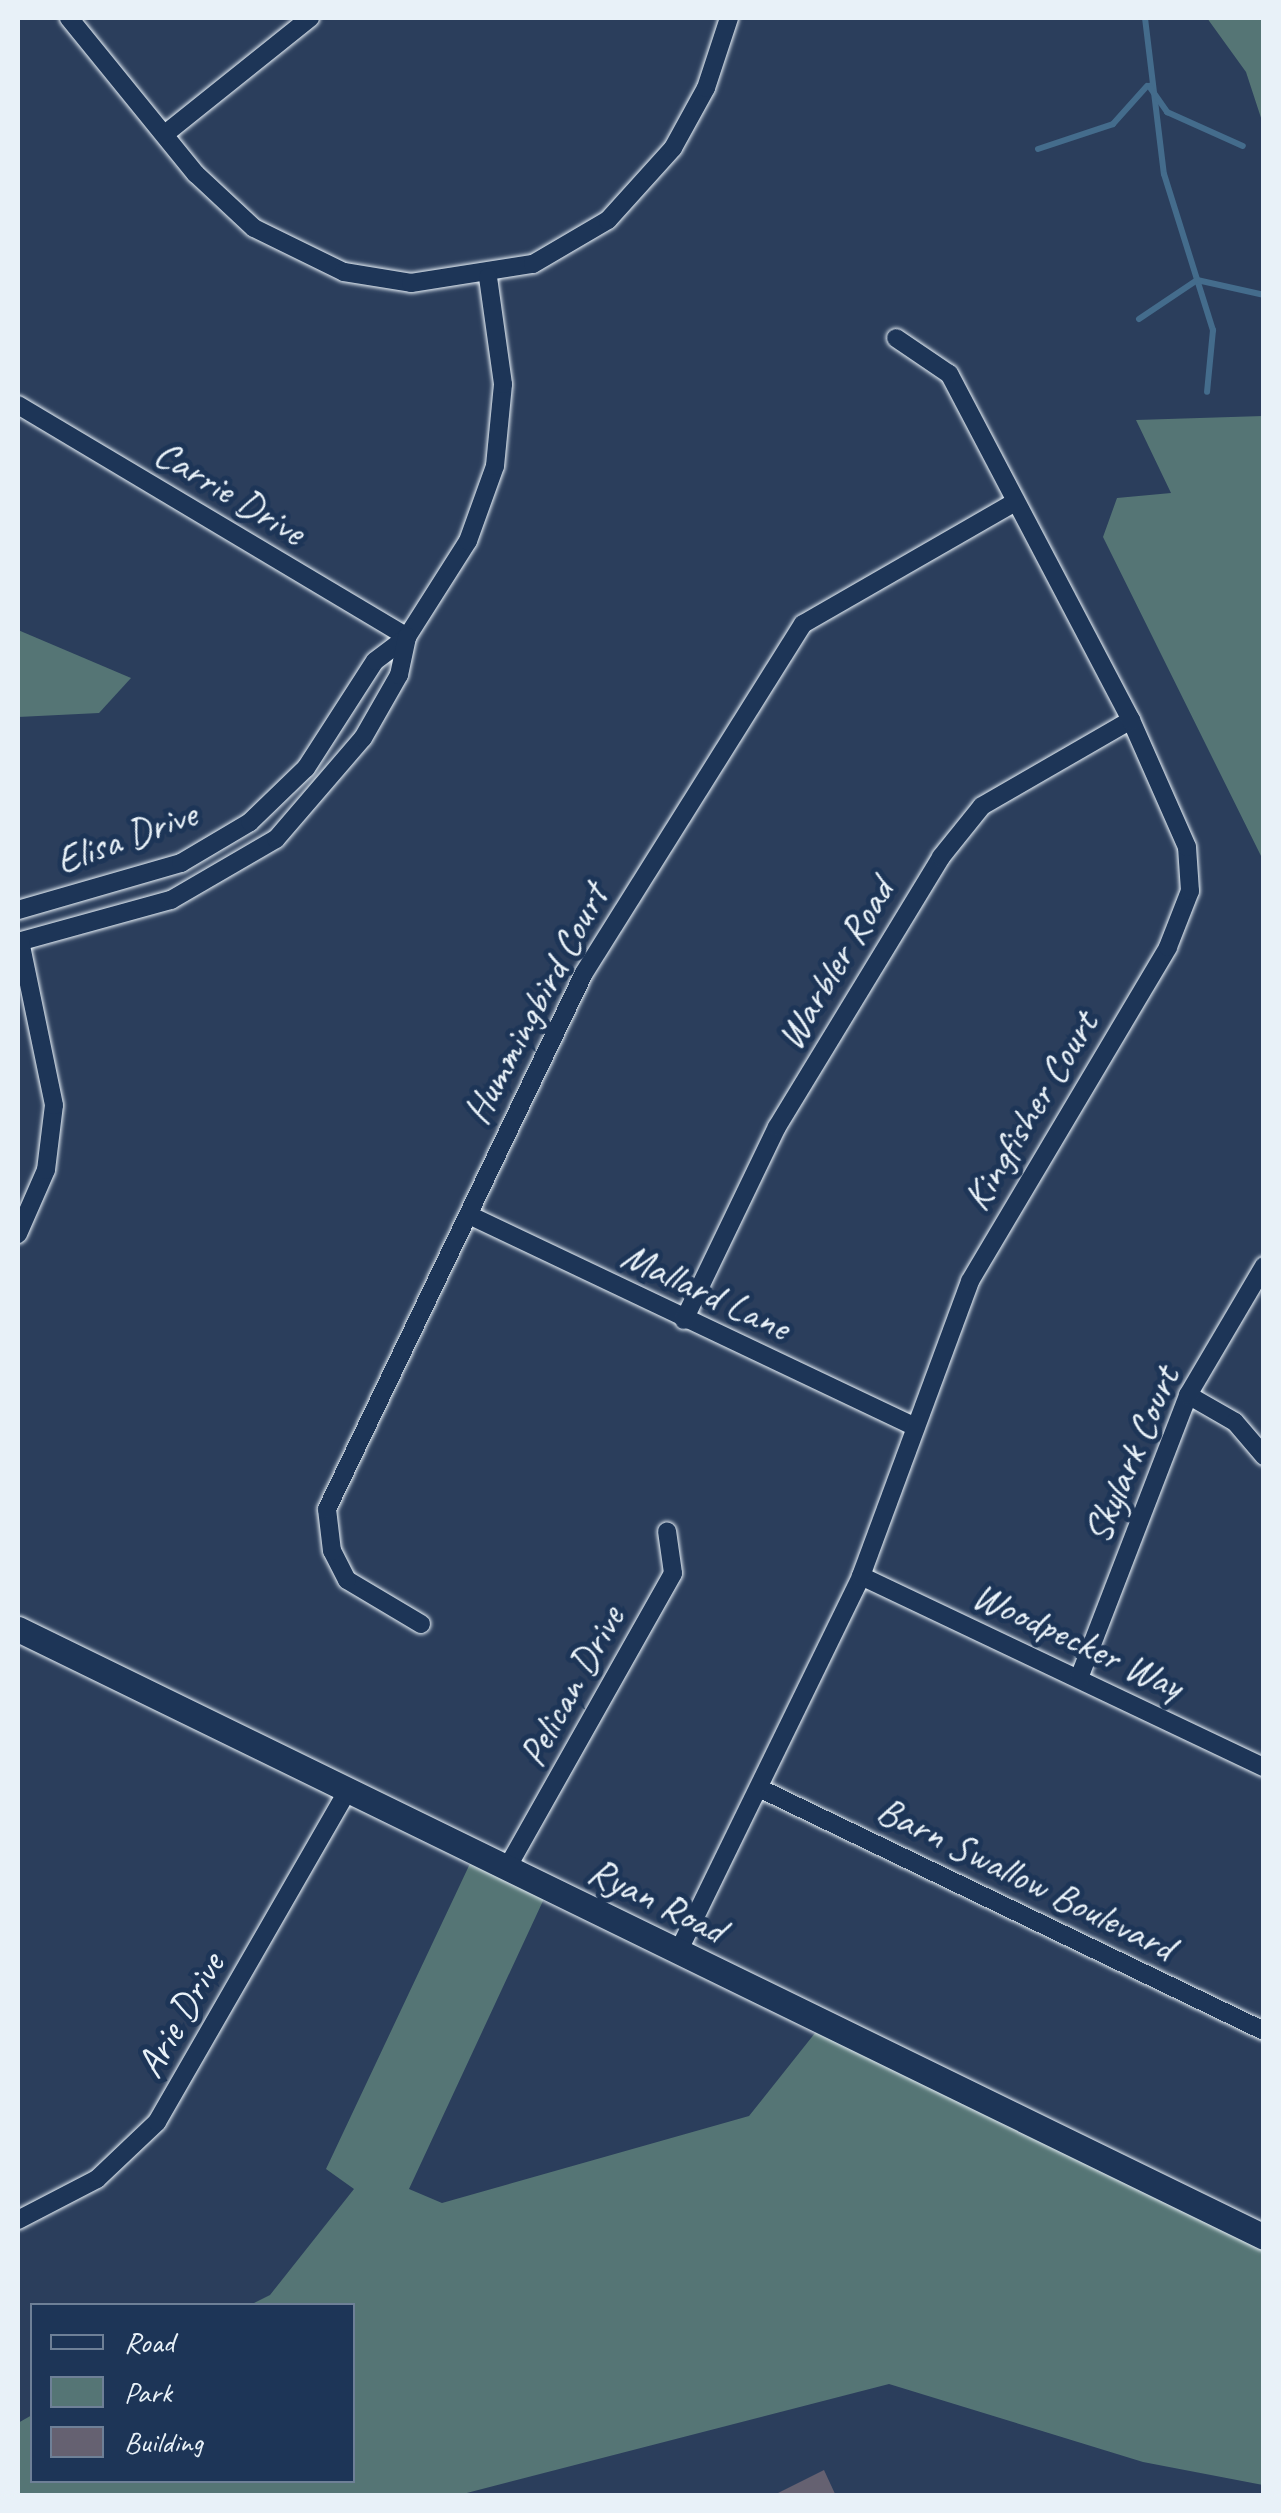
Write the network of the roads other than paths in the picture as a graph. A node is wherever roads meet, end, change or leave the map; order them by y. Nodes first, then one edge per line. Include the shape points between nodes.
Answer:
1 (69, 18) edge
2 (310, 18) edge
3 (729, 18) edge
4 (165, 134) junction
5 (488, 277) junction
6 (896, 338) dead end
7 (18, 404) edge
8 (1014, 502) junction
9 (407, 637) junction
10 (1131, 720) junction
11 (278, 798) junction
12 (299, 818) junction
13 (160, 870) junction
14 (171, 900) junction
15 (18, 910) edge
16 (19, 942) edge
17 (469, 1215) junction
18 (18, 1234) edge
19 (1264, 1266) edge
20 (684, 1320) junction
21 (1188, 1395) junction
22 (914, 1426) junction
23 (1264, 1456) edge
24 (667, 1531) dead end
25 (861, 1576) junction
26 (421, 1624) dead end
27 (18, 1629) edge
28 (1079, 1678) junction
29 (1264, 1767) edge
30 (758, 1788) junction
31 (348, 1792) junction
32 (507, 1868) junction
33 (678, 1952) junction
34 (1264, 2031) edge
35 (18, 2220) edge
36 (1264, 2237) edge

1 - 4 street
2 - 4 street
3 - 5 street via 706,88 631,200 560,251
4 - 5 street via 219,199 297,254 389,282
5 - 9 street, Elisa Drive via 504,384 495,466 468,541
6 - 8 street, Kingfisher Court via 950,374
7 - 9 street, Carrie Drive
8 - 10 street, Kingfisher Court
8 - 17 street, Hummingbird Court via 803,624 767,669 584,973
9 - 11 street, Elisa Drive via 374,661
9 - 12 street, Elisa Drive via 393,688
10 - 20 street, Warbler Road via 982,806 941,857 778,1128
10 - 22 street, Kingfisher Court via 1188,846 1190,891 1168,947 970,1281
11 - 12 street
11 - 13 street, Elisa Drive via 219,843
12 - 14 street, Elisa Drive via 250,858
13 - 14 street
13 - 15 street, Elisa Drive
14 - 16 street, Elisa Drive
16 - 18 street via 54,1105 46,1170
17 - 20 street, Mallard Lane
17 - 26 street, Hummingbird Court via 327,1510 332,1552 348,1580
19 - 21 street, Skylark Court
20 - 22 street, Mallard Lane
21 - 23 street via 1235,1422
21 - 28 street, Skylark Court
22 - 25 street, Kingfisher Court
24 - 32 street, Pelican Drive via 673,1573
25 - 28 street, Woodpecker Way
25 - 30 street, Kingfisher Court
27 - 31 street, Ryan Road
28 - 29 street, Woodpecker Way
30 - 33 street, Kingfisher Court
30 - 34 street, Barn Swallow Boulevard
31 - 32 street, Ryan Road
31 - 35 street, Arie Drive via 156,2122 97,2179
32 - 33 street, Ryan Road
33 - 36 street, Ryan Road

